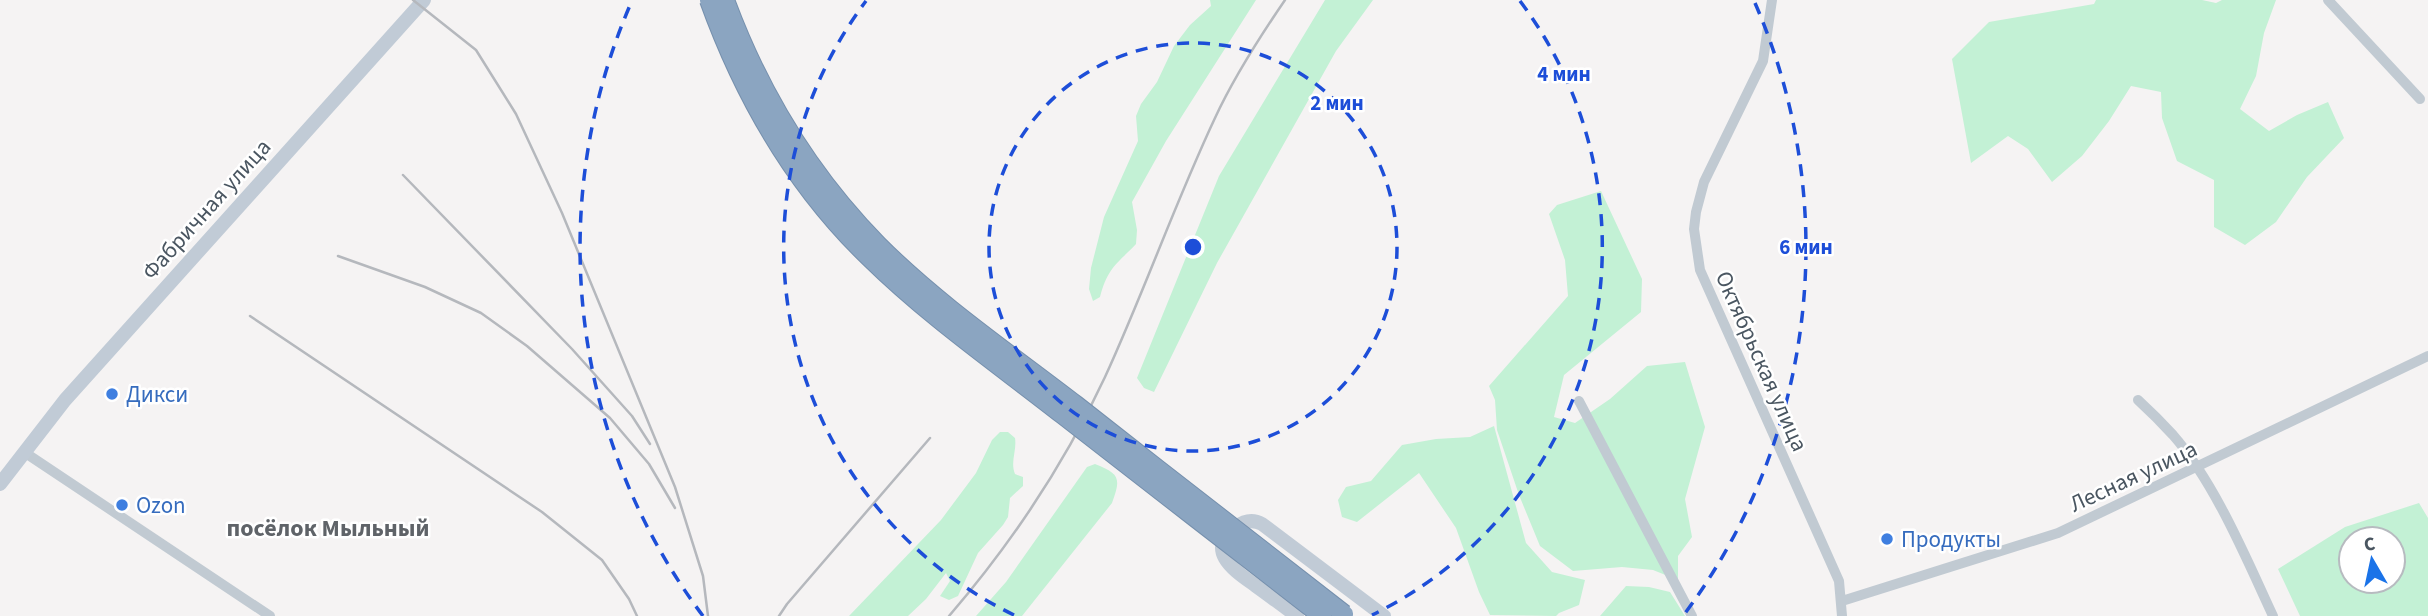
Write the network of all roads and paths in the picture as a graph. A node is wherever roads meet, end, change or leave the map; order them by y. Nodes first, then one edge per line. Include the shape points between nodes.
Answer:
1 (424, 0) edge
2 (709, 0) edge
3 (725, 0) edge
4 (1772, 0) edge
5 (2328, 0) edge
6 (2420, 99) dead end
7 (2428, 356) edge
8 (2138, 400) dead end
9 (1579, 401) dead end
10 (24, 452) junction
11 (2196, 467) junction
12 (0, 484) edge
13 (1842, 600) junction
14 (1344, 614) dead end
15 (270, 616) edge
16 (1297, 616) edge
17 (1322, 616) edge
18 (1384, 616) edge
19 (1692, 616) edge
20 (1842, 616) edge
21 (2273, 616) edge

1 - 10 street, Фабричная улица via 95,366
2 - 17 highway, bridge via 746,89 778,145 817,199 869,257 942,321
3 - 14 highway, bridge via 759,82 791,137 829,190 880,247 952,309
4 - 13 street, Октябрьская улица via 1763,61 1704,182 1694,229 1700,270 1839,580
5 - 6 street
7 - 11 street, Лесная улица
8 - 11 street via 2174,436
9 - 19 street
10 - 12 street, Фабричная улица
10 - 15 street
11 - 13 street, Лесная улица via 2058,533
11 - 21 street via 2232,528
13 - 20 street, Октябрьская улица
16 - 18 street via 1228,565 1223,548 1237,526 1250,521 1262,524

